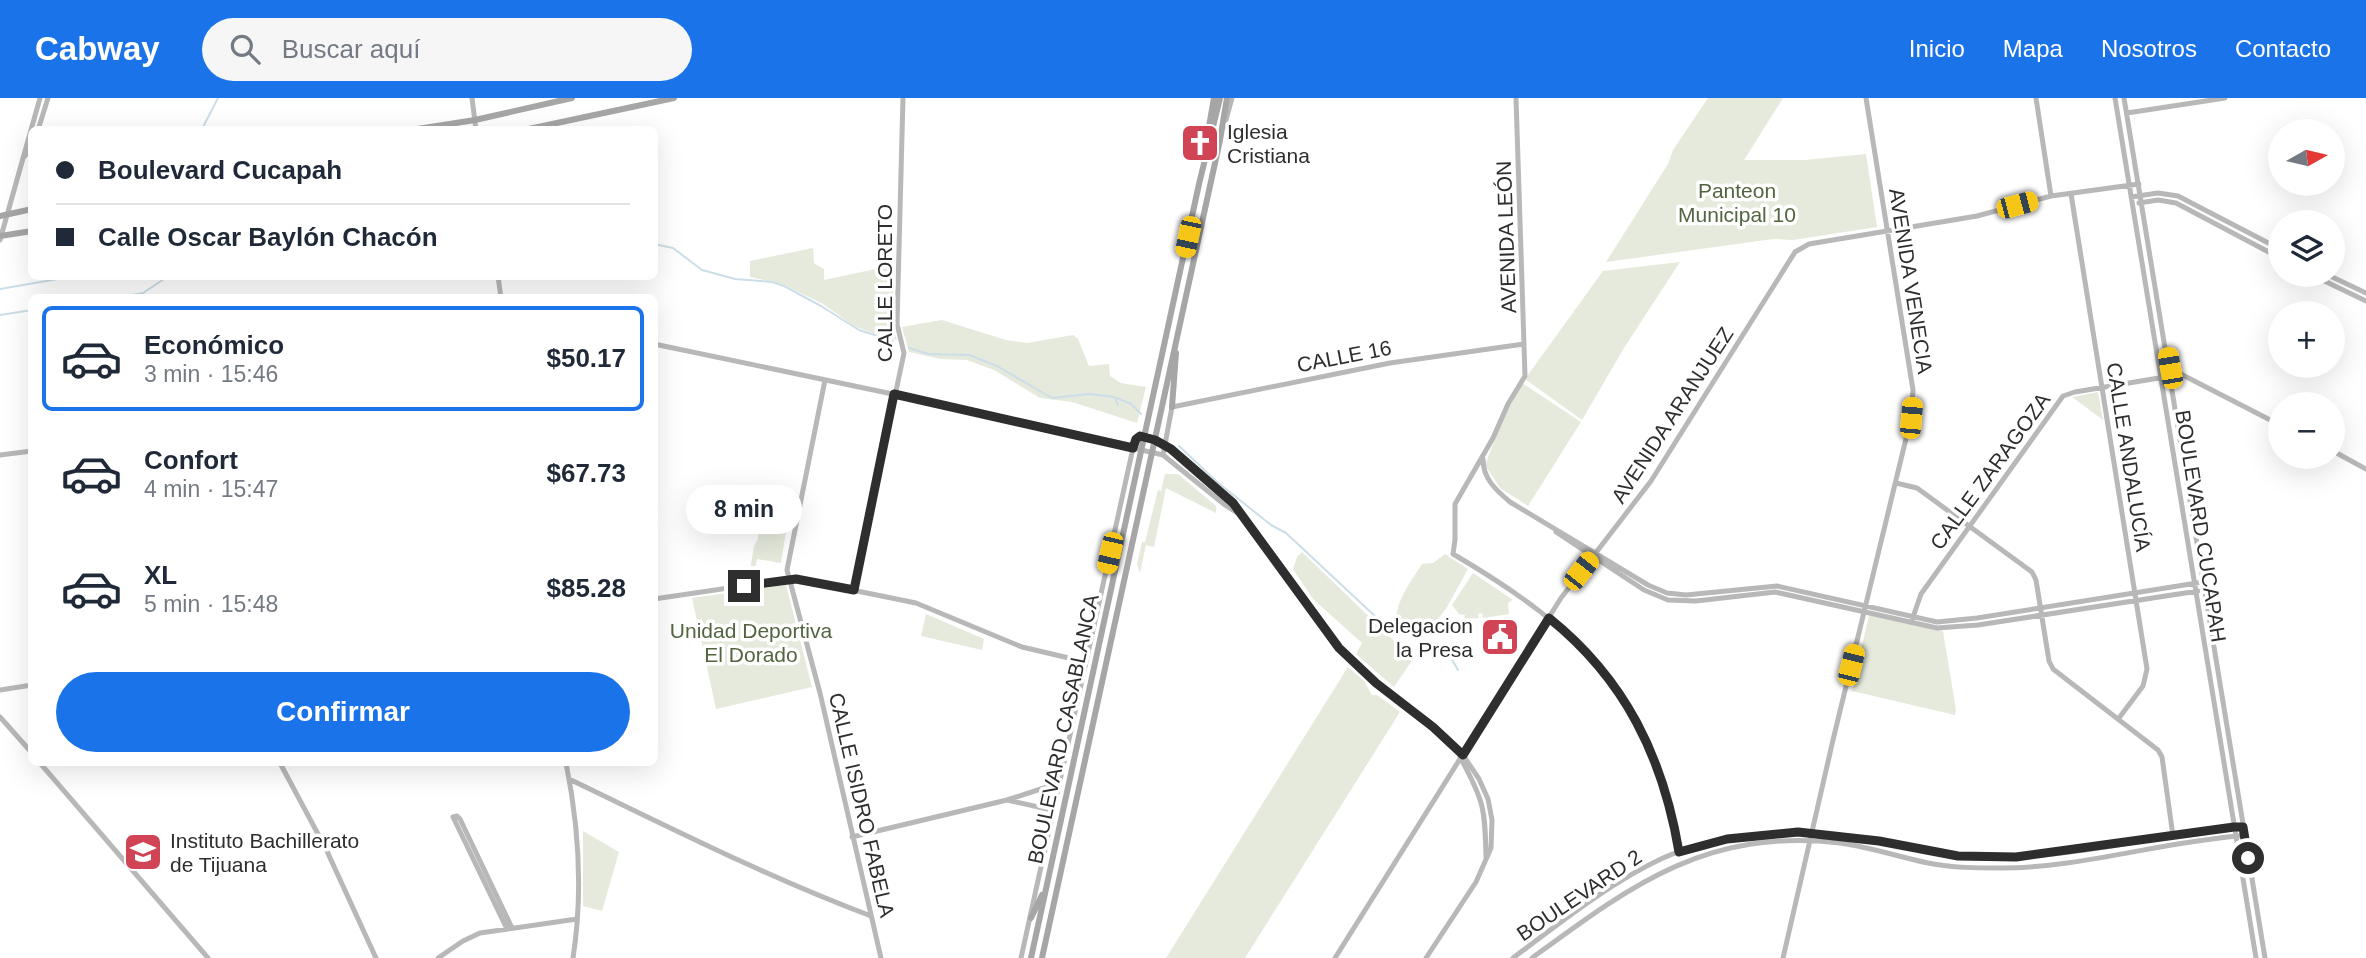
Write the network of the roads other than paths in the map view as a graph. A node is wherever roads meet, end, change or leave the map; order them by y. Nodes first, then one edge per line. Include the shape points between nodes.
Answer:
1 (40, 98) edge
2 (48, 98) edge
3 (472, 98) edge
4 (572, 98) edge
5 (674, 98) edge
6 (903, 98) edge
7 (1214, 98) edge
8 (1220, 98) edge
9 (1230, 98) edge
10 (1516, 98) edge
11 (1866, 98) edge
12 (2036, 98) edge
13 (2115, 98) edge
14 (2124, 98) edge
15 (2225, 98) edge
16 (2127, 113) junction
17 (475, 120) junction
18 (32, 126) edge
19 (39, 126) edge
20 (437, 126) edge
21 (476, 126) edge
22 (543, 126) edge
23 (28, 141) edge
24 (1209, 141) junction
25 (28, 153) edge
26 (25, 156) junction
27 (2139, 184) junction
28 (2129, 185) junction
29 (2071, 194) junction
30 (2051, 196) junction
31 (2141, 199) junction
32 (2132, 200) junction
33 (28, 210) edge
34 (4, 215) edge
35 (1888, 231) junction
36 (28, 232) edge
37 (0, 237) edge
38 (2268, 243) edge
39 (2268, 252) edge
40 (2345, 283) edge
41 (2337, 287) edge
42 (2366, 293) edge
43 (2366, 301) edge
44 (1176, 342) junction
45 (1524, 344) junction
46 (658, 345) edge
47 (2170, 368) junction
48 (2159, 369) junction
49 (2171, 376) junction
50 (2160, 377) junction
51 (825, 380) junction
52 (2102, 387) junction
53 (894, 394) junction
54 (1172, 407) junction
55 (2268, 419) edge
56 (1145, 438) junction
57 (1155, 440) junction
58 (1166, 446) junction
59 (1133, 448) junction
60 (1142, 450) junction
61 (28, 452) edge
62 (1152, 452) junction
63 (0, 455) edge
64 (1163, 455) junction
65 (1484, 456) junction
66 (2345, 458) edge
67 (2366, 469) edge
68 (1896, 483) junction
69 (1242, 516) junction
70 (1971, 525) junction
71 (1594, 555) junction
72 (789, 579) junction
73 (2203, 582) junction
74 (2194, 583) junction
75 (854, 590) junction
76 (2204, 590) junction
77 (2195, 591) junction
78 (2135, 596) junction
79 (658, 598) edge
80 (1865, 609) junction
81 (2040, 612) junction
82 (1549, 618) junction
83 (1912, 620) junction
84 (1086, 662) junction
85 (2208, 664) junction
86 (28, 686) edge
87 (2220, 686) junction
88 (0, 690) edge
89 (0, 717) edge
90 (2119, 718) junction
91 (2220, 746) junction
92 (28, 748) edge
93 (1462, 757) junction
94 (43, 766) edge
95 (283, 766) edge
96 (567, 766) edge
97 (2234, 774) junction
98 (569, 779) junction
99 (1059, 783) junction
100 (1007, 800) junction
101 (1052, 810) junction
102 (2234, 827) junction
103 (2243, 827) junction
104 (1812, 832) junction
105 (2173, 836) junction
106 (2235, 836) junction
107 (2245, 836) junction
108 (852, 837) junction
109 (1810, 840) junction
110 (1679, 852) junction
111 (1046, 887) junction
112 (871, 916) junction
113 (1031, 918) junction
114 (577, 919) junction
115 (509, 929) junction
116 (208, 958) edge
117 (376, 958) edge
118 (438, 958) edge
119 (573, 958) edge
120 (881, 958) edge
121 (1021, 958) edge
122 (1031, 958) edge
123 (1042, 958) edge
124 (1335, 958) edge
125 (1426, 958) edge
126 (1513, 958) edge
127 (1532, 958) edge
128 (1783, 958) edge
129 (2256, 958) edge
130 (2265, 958) edge

1 - 18 street
2 - 19 street
3 - 17 street
4 - 17 main road
5 - 22 main road
6 - 53 street, CALLE LORETO via 897,324 904,350
7 - 24 main road
8 - 24 main road, BOULEVARD CASABLANCA
9 - 44 main road, BOULEVARD CASABLANCA
10 - 45 street, AVENIDA LEÓN
11 - 35 street, AVENIDA VENECIA
12 - 30 street
13 - 28 street, BOULEVARD CUCAPAH
14 - 16 street, BOULEVARD CUCAPAH
15 - 16 street
16 - 27 street, BOULEVARD CUCAPAH
17 - 20 main road
17 - 21 street
23 - 26 street
24 - 56 main road, BOULEVARD CASABLANCA
25 - 26 street
26 - 34 street
27 - 28 street, AVENIDA ARANJUEZ
27 - 31 street, BOULEVARD CUCAPAH
28 - 29 street, AVENIDA ARANJUEZ
28 - 32 street, BOULEVARD CUCAPAH
29 - 30 street, AVENIDA ARANJUEZ
29 - 52 street, CALLE ANDALUCÍA
30 - 35 street, AVENIDA ARANJUEZ via 1976,216
31 - 32 street
31 - 38 street via 2158,193 2178,196
31 - 39 street via 2176,203
31 - 47 street, BOULEVARD CUCAPAH
32 - 48 street, BOULEVARD CUCAPAH
33 - 34 main road
34 - 37 street
35 - 68 street, AVENIDA VENECIA via 1913,400
35 - 71 street, AVENIDA ARANJUEZ via 1809,244 1795,252 1659,470
36 - 37 main road
40 - 42 street
41 - 43 street
44 - 54 main road
44 - 57 main road, BOULEVARD CASABLANCA
45 - 54 street, CALLE 16 via 1390,363
45 - 65 street, AVENIDA LEÓN via 1523,378
46 - 51 street
47 - 48 street
47 - 49 street, BOULEVARD CUCAPAH
47 - 55 street
48 - 50 street, BOULEVARD CUCAPAH
49 - 50 street, CALLE ZARAGOZA
49 - 73 street, BOULEVARD CUCAPAH
50 - 52 street, CALLE ZARAGOZA
50 - 74 street, BOULEVARD CUCAPAH
51 - 53 street
51 - 72 street, CALLE ISIDRO FABELA via 795,525
52 - 70 street, CALLE ZARAGOZA via 2063,396
52 - 78 street, CALLE ANDALUCÍA
53 - 59 street
53 - 75 street, CALLE LORETO
54 - 58 street
56 - 57 street
56 - 59 street via 1138,437
56 - 60 main road, BOULEVARD CASABLANCA
57 - 58 street
57 - 62 main road, BOULEVARD CASABLANCA
58 - 64 street
58 - 69 street
59 - 60 street
59 - 84 street
60 - 62 street
60 - 111 main road, BOULEVARD CASABLANCA
61 - 63 street
62 - 64 street
62 - 123 main road, BOULEVARD CASABLANCA
64 - 69 street
65 - 71 street via 1483,468 1496,490
65 - 82 street, AVENIDA LEÓN via 1455,505 1453,555
66 - 67 street
68 - 70 street via 1917,488
68 - 80 street, AVENIDA VENECIA
69 - 93 street via 1353,662 1433,727
70 - 81 street via 2032,572
70 - 83 street, CALLE ZARAGOZA via 1921,594
71 - 80 street via 1644,590 1674,601 1775,592
71 - 82 street, AVENIDA ARANJUEZ
72 - 75 street
72 - 79 street
72 - 108 street, CALLE ISIDRO FABELA
73 - 74 street
73 - 76 street, BOULEVARD CUCAPAH
74 - 77 street, BOULEVARD CUCAPAH
74 - 78 street
75 - 84 street via 923,606 1022,647
76 - 77 street
76 - 87 street, BOULEVARD CUCAPAH
77 - 78 street
77 - 85 street, BOULEVARD CUCAPAH
78 - 81 street
78 - 90 street, CALLE ANDALUCÍA via 2147,669 2143,686
80 - 83 street
80 - 104 street, AVENIDA VENECIA
81 - 83 street via 1937,622
81 - 90 street via 2053,669
82 - 93 street, AVENIDA ARANJUEZ
82 - 110 street via 1604,671 1633,714 1659,769
84 - 99 street
85 - 87 street
85 - 91 street, BOULEVARD CUCAPAH
86 - 88 street
87 - 97 street, BOULEVARD CUCAPAH
89 - 92 street
90 - 105 street via 2153,744 2162,757
91 - 97 street
91 - 102 street, BOULEVARD CUCAPAH
93 - 124 street, AVENIDA ARANJUEZ
93 - 125 street via 1482,786 1493,838 1471,890
94 - 116 street
95 - 117 street via 327,849
96 - 98 street
97 - 103 street, BOULEVARD CUCAPAH
98 - 112 street via 719,853
98 - 114 street via 578,854
99 - 100 street
99 - 101 street
100 - 101 street
100 - 108 street
101 - 113 street
102 - 103 street, BOULEVARD 2
102 - 105 street, BOULEVARD 2
102 - 106 street, BOULEVARD CUCAPAH
103 - 107 street, BOULEVARD CUCAPAH
104 - 105 street, BOULEVARD 2 via 1958,856 1992,857
104 - 109 street, AVENIDA VENECIA
104 - 110 street, BOULEVARD 2 via 1738,837
106 - 107 street, BOULEVARD 2
106 - 109 street, BOULEVARD 2 via 2002,868 1929,863 1870,848
106 - 129 street, BOULEVARD CUCAPAH
107 - 130 street, BOULEVARD CUCAPAH
108 - 112 street, CALLE ISIDRO FABELA
109 - 127 street, BOULEVARD 2 via 1739,847 1670,868 1620,895
109 - 128 street, AVENIDA VENECIA
110 - 126 street, BOULEVARD 2 via 1615,885
111 - 113 main road
111 - 122 main road, BOULEVARD CASABLANCA
112 - 120 street, CALLE ISIDRO FABELA
113 - 121 street
114 - 115 street
114 - 119 street
115 - 115 street via 460,819 453,817
115 - 118 street via 471,936

